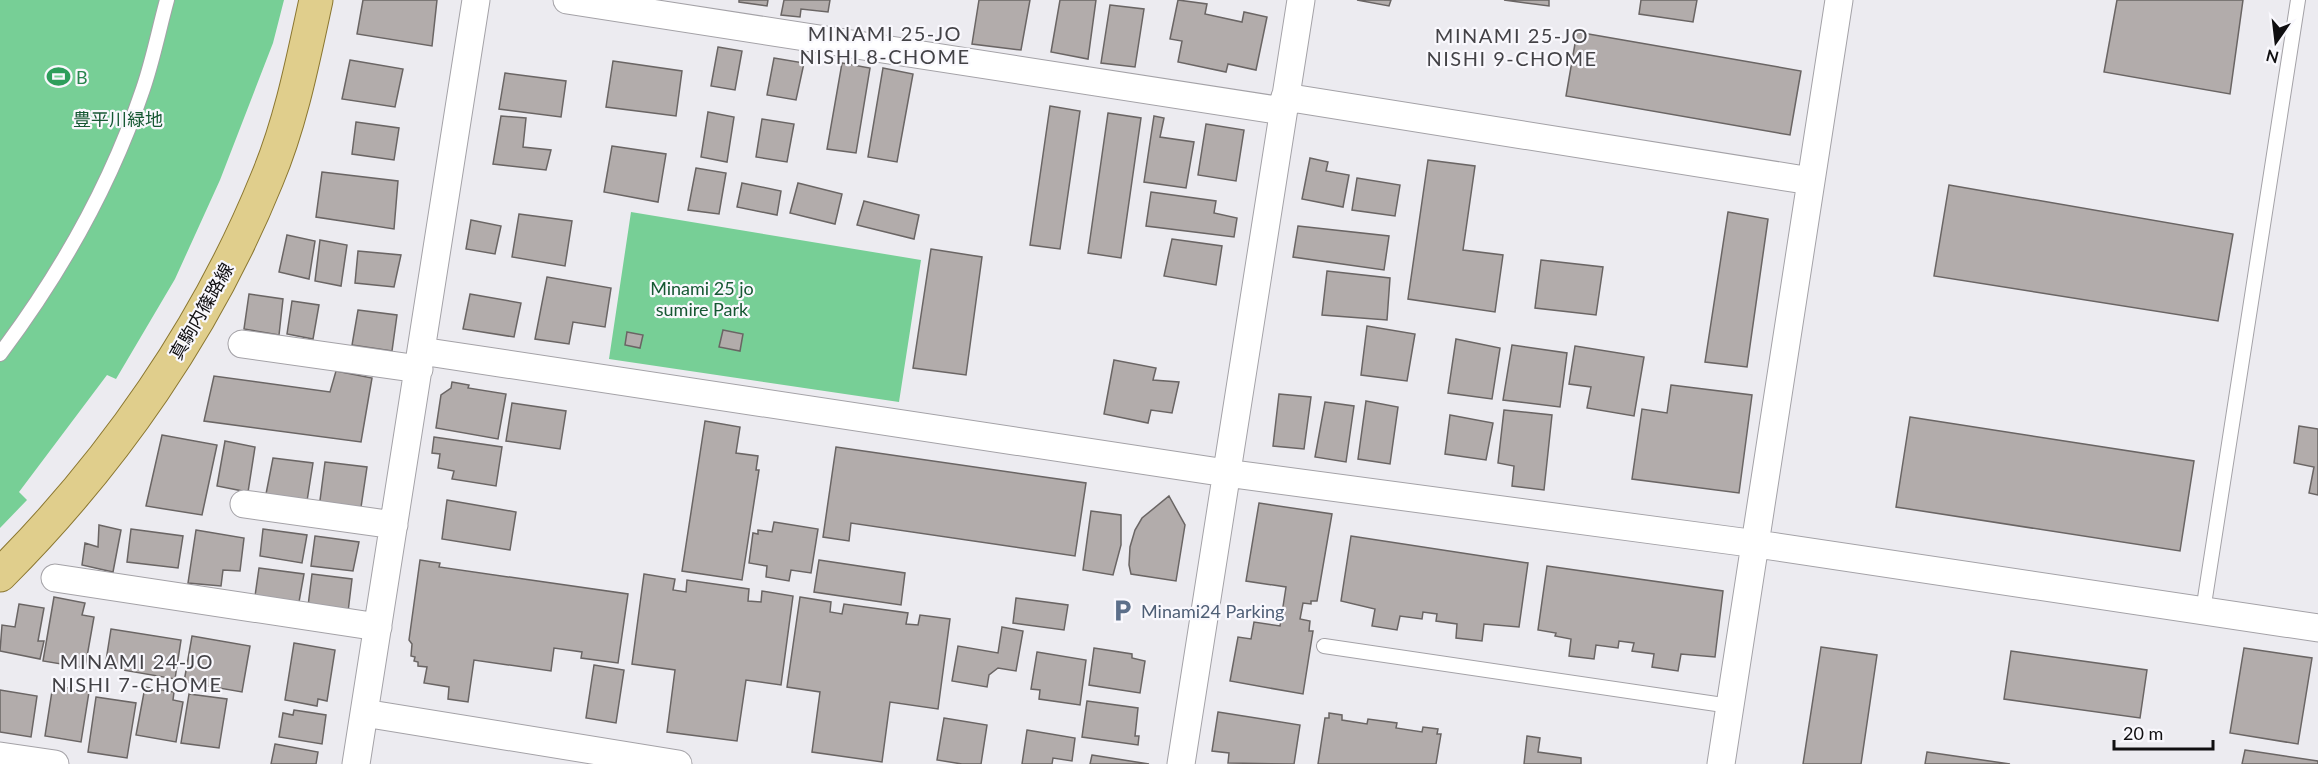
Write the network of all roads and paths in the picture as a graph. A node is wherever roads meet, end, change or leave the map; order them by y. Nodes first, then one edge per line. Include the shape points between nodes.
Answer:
1 (166, 0) edge
2 (316, 0) edge
3 (476, 0) edge
4 (567, 0) edge
5 (1301, 0) edge
6 (1839, 0) edge
7 (2298, 0) edge
8 (1284, 104) junction
9 (1811, 181) junction
10 (242, 344) dead end
11 (0, 354) edge
12 (420, 360) junction
13 (1226, 473) junction
14 (244, 504) dead end
15 (394, 525) junction
16 (1756, 544) junction
17 (0, 574) edge
18 (55, 578) dead end
19 (2203, 611) junction
20 (378, 627) junction
21 (2318, 628) edge
22 (1324, 646) dead end
23 (1730, 706) junction
24 (364, 713) junction
25 (0, 756) edge
26 (606, 759) edge
27 (55, 764) edge
28 (356, 764) edge
29 (678, 764) edge
30 (1181, 764) edge
31 (1721, 764) edge

1 - 11 lane via 144,88 119,154 34,308
2 - 17 main road, 真駒内篠路線 via 296,92 272,167 226,270 151,396 46,529
3 - 12 street
4 - 8 street
5 - 8 street
6 - 9 street
7 - 19 lane
8 - 9 street
8 - 13 street
9 - 16 street
10 - 12 street
12 - 13 street
12 - 15 street
13 - 16 street
13 - 30 street
14 - 15 street
15 - 20 street
16 - 19 street
16 - 23 street
18 - 20 street
19 - 21 street
20 - 24 street
22 - 23 lane
23 - 31 street
24 - 26 street
24 - 28 street
25 - 27 street
26 - 29 street

